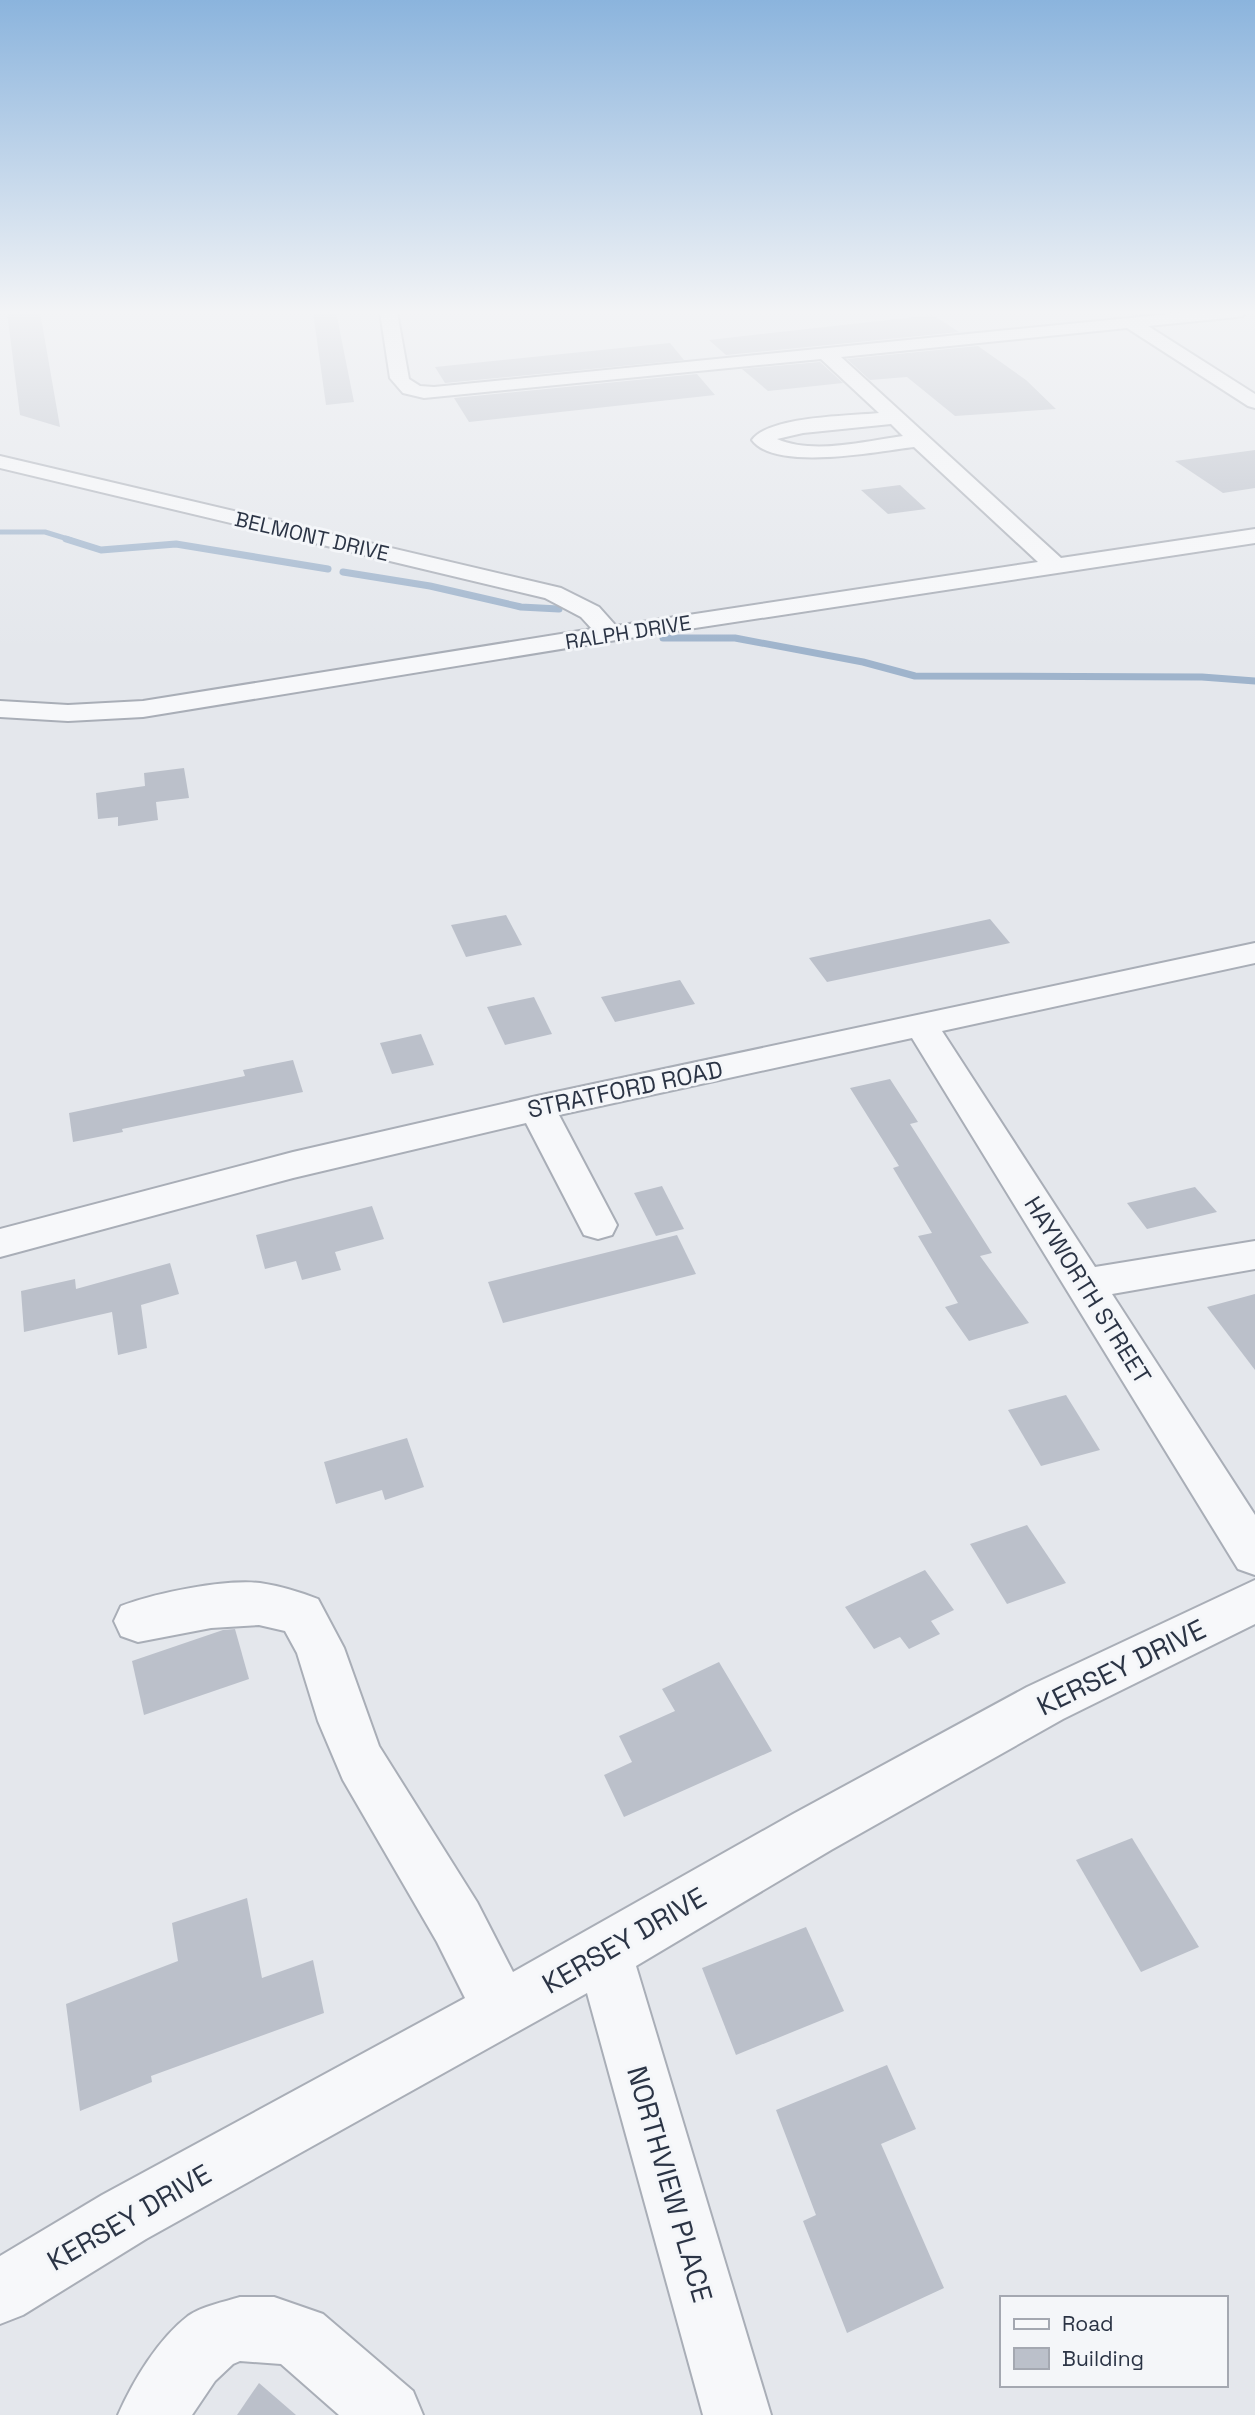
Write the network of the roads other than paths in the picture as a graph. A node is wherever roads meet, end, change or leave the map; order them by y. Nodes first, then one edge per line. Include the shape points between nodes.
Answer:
1 (840, 425) edge
2 (901, 425) edge
3 (918, 440) junction
4 (0, 463) edge
5 (1255, 536) edge
6 (1056, 566) junction
7 (610, 634) junction
8 (0, 709) edge
9 (1255, 953) edge
10 (921, 1025) junction
11 (537, 1108) junction
12 (598, 1226) dead end
13 (0, 1243) edge
14 (1255, 1255) edge
15 (1085, 1284) junction
16 (1255, 1555) edge
17 (1255, 1601) edge
18 (138, 1622) dead end
19 (604, 1953) junction
20 (501, 2009) junction
21 (0, 2292) edge
22 (152, 2415) edge
23 (389, 2415) edge
24 (737, 2415) edge

1 - 3 street via 773,433 762,440 804,451
2 - 3 street
3 - 6 street
4 - 7 street, BELMONT DRIVE via 553,593 590,612
5 - 6 street, RALPH DRIVE
6 - 7 street, RALPH DRIVE
7 - 8 street, RALPH DRIVE via 144,709 68,713
9 - 10 street, STRATFORD ROAD
10 - 11 street, STRATFORD ROAD
10 - 15 street, HAYWORTH STREET
11 - 12 street
11 - 13 street, STRATFORD ROAD via 293,1165
14 - 15 street
15 - 16 street, HAYWORTH STREET
17 - 19 street, KERSEY DRIVE via 1045,1703
18 - 20 street via 211,1607 259,1604 301,1614 320,1648 360,1763 457,1923
19 - 20 street, KERSEY DRIVE
19 - 24 street, NORTHVIEW PLACE
20 - 21 street, KERSEY DRIVE via 124,2217
22 - 23 street via 192,2358 213,2338 240,2329 274,2329 300,2337

